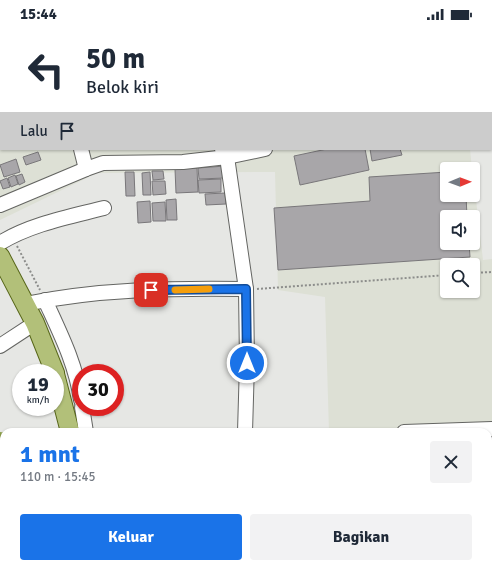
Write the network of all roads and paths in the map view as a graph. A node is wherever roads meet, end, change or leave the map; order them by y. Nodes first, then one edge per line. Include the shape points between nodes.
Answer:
1 (82, 150) edge
2 (255, 150) edge
3 (225, 153) edge
4 (86, 169) junction
5 (0, 205) edge
6 (104, 208) dead end
7 (6, 239) edge
8 (0, 256) edge
9 (492, 272) edge
10 (480, 273) edge
11 (440, 275) edge
12 (246, 289) junction
13 (45, 300) junction
14 (25, 304) junction
15 (35, 323) junction
16 (0, 346) edge
17 (51, 364) edge
18 (73, 364) edge
19 (64, 409) edge
20 (83, 416) edge
21 (69, 428) edge
22 (85, 428) edge
23 (245, 428) edge

1 - 4 street
2 - 3 street
3 - 4 street via 183,162 112,163
3 - 12 street
4 - 5 street
6 - 7 street via 65,218
7 - 13 path
8 - 14 main road
9 - 10 path
11 - 12 path
12 - 13 street via 113,292
12 - 23 street
13 - 14 street
13 - 18 street
14 - 15 main road
15 - 16 street
15 - 17 main road
19 - 21 main road
20 - 22 street

